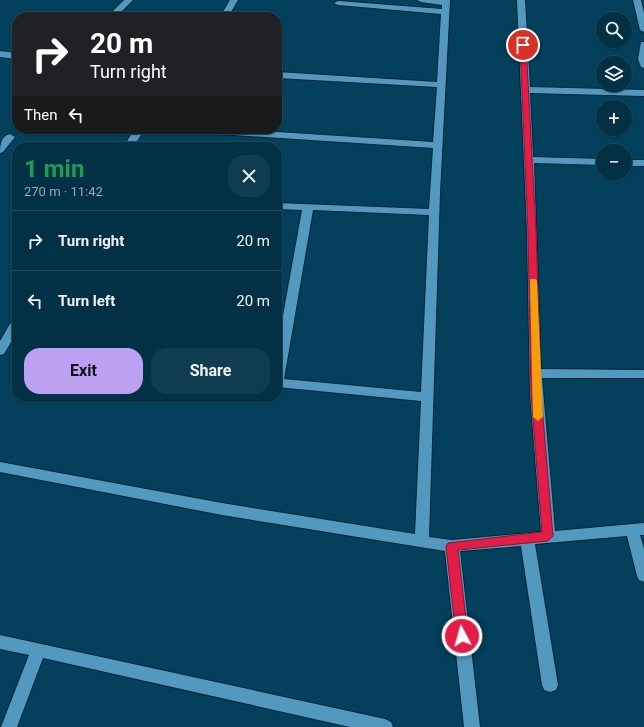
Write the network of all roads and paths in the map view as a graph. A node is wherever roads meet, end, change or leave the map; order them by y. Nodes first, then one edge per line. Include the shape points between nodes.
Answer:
1 (129, 0) edge
2 (234, 0) edge
3 (421, 0) edge
4 (521, 0) edge
5 (637, 0) edge
6 (338, 3) dead end
7 (446, 5) edge
8 (116, 12) edge
9 (227, 12) edge
10 (644, 30) edge
11 (644, 44) edge
12 (0, 54) edge
13 (12, 55) edge
14 (644, 65) edge
15 (282, 75) edge
16 (442, 85) junction
17 (525, 90) junction
18 (644, 93) edge
19 (266, 134) edge
20 (0, 136) edge
21 (438, 145) junction
22 (0, 150) edge
23 (529, 160) junction
24 (596, 162) edge
25 (632, 163) edge
26 (644, 163) edge
27 (282, 206) edge
28 (308, 207) junction
29 (434, 212) junction
30 (12, 332) edge
31 (0, 350) edge
32 (282, 354) edge
33 (535, 373) junction
34 (644, 374) edge
35 (282, 382) edge
36 (427, 397) junction
37 (0, 468) edge
38 (638, 530) edge
39 (548, 536) junction
40 (527, 538) junction
41 (422, 541) junction
42 (452, 546) junction
43 (644, 576) edge
44 (0, 642) edge
45 (38, 651) junction
46 (550, 685) dead end
47 (9, 727) edge
48 (386, 727) edge
49 (472, 727) edge

1 - 8 street
2 - 9 street
3 - 7 street
4 - 17 street
5 - 10 street
6 - 7 street
7 - 16 street
11 - 14 street
12 - 13 street
15 - 16 street
16 - 21 street
17 - 18 street
17 - 23 street
19 - 21 street
20 - 22 street via 10,137
21 - 29 street
23 - 24 street
23 - 33 street
25 - 26 street
27 - 28 street
28 - 29 street
28 - 32 street
29 - 36 street
30 - 31 street
33 - 34 street
33 - 39 street
35 - 36 street
36 - 41 street
37 - 41 street via 222,509
38 - 39 street
38 - 43 street
39 - 40 street
40 - 42 street
40 - 46 street
41 - 42 street
42 - 49 street
44 - 45 street
45 - 47 street
45 - 48 street

